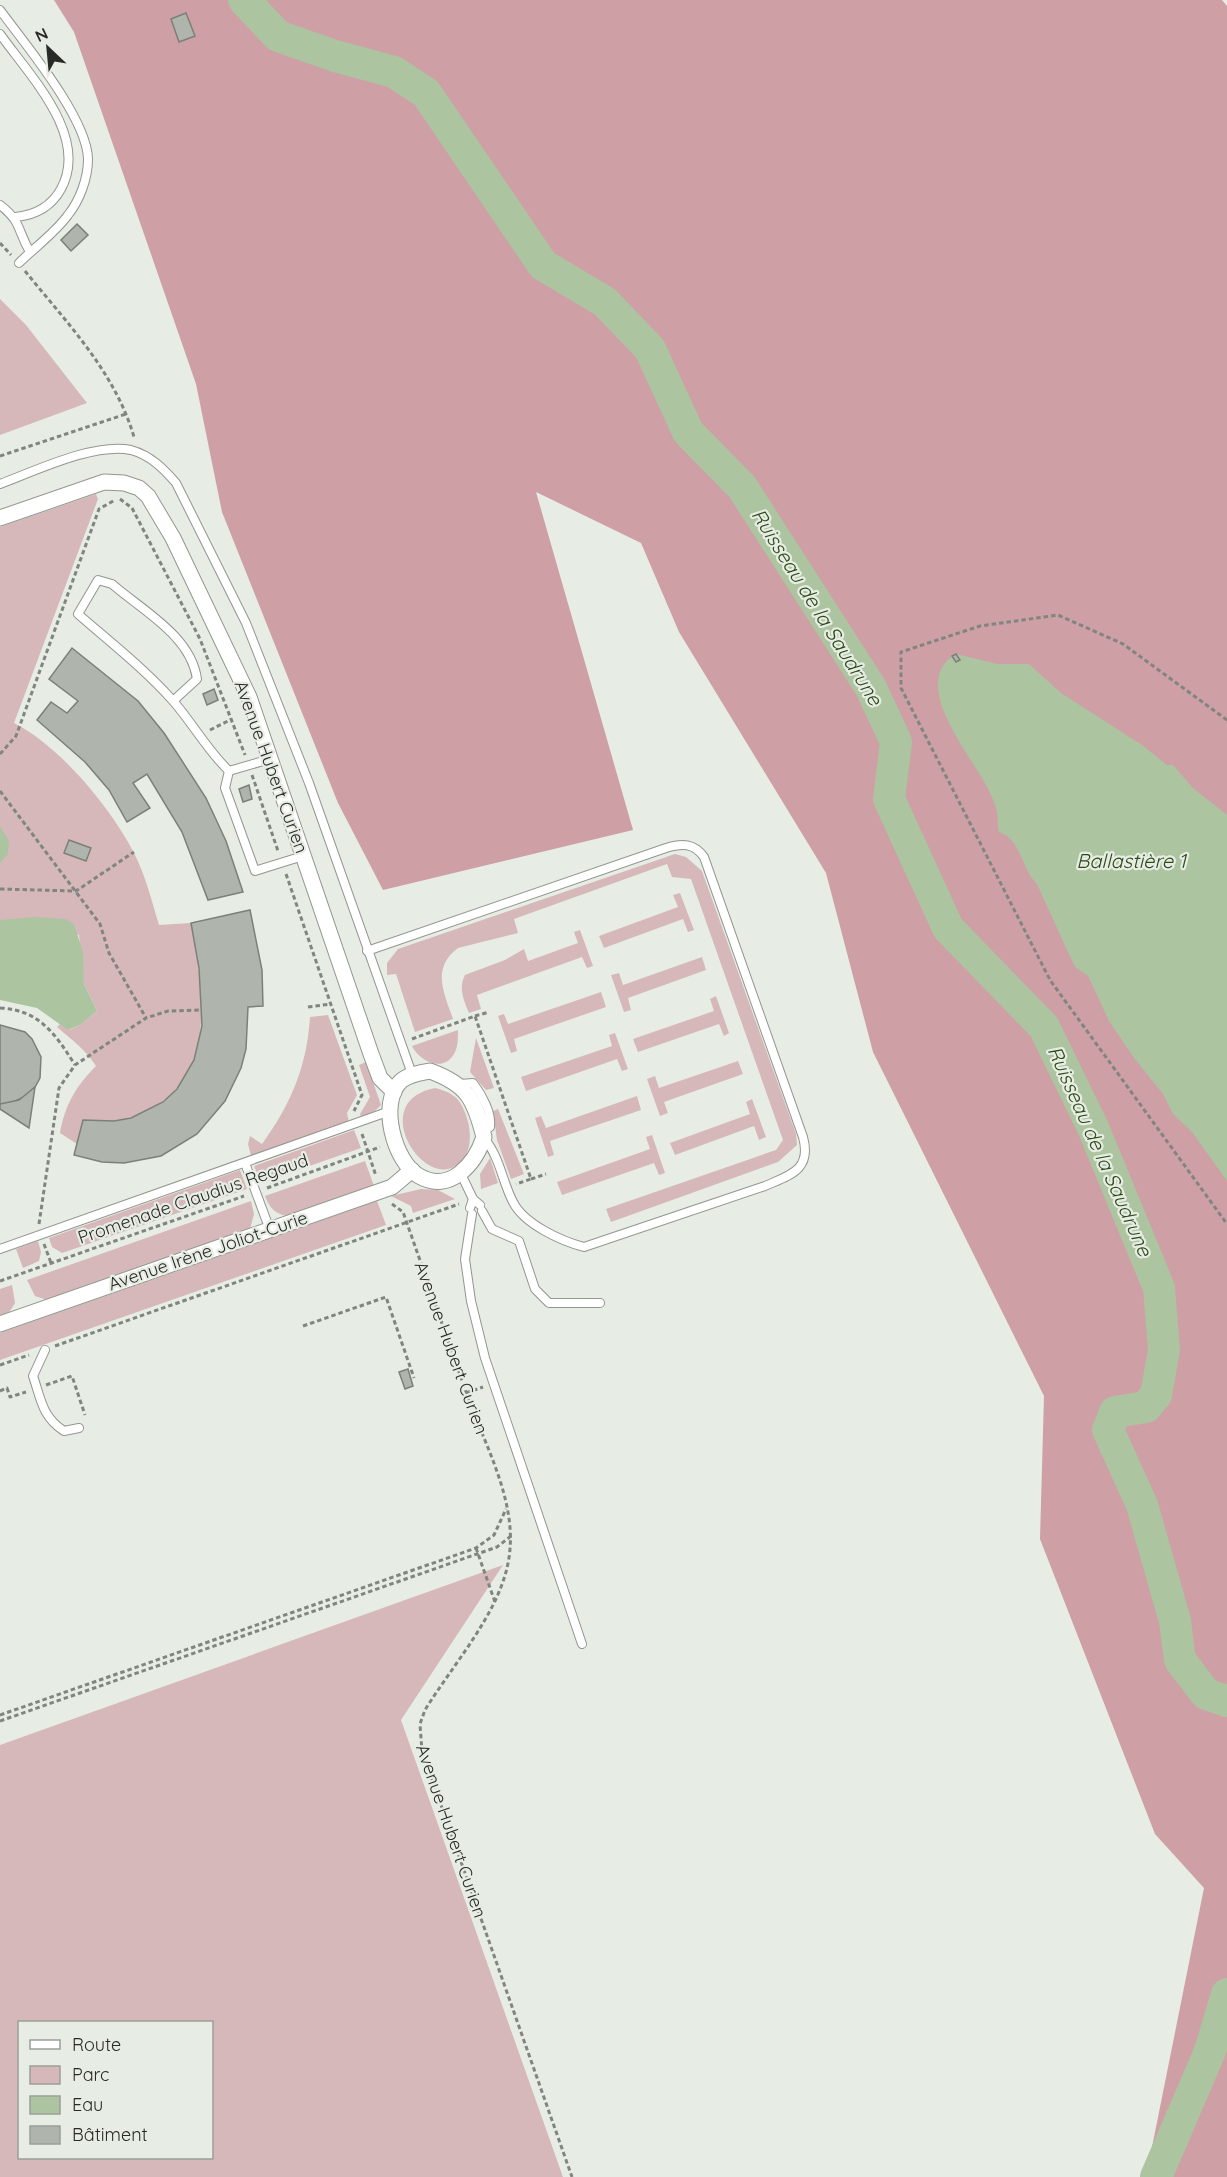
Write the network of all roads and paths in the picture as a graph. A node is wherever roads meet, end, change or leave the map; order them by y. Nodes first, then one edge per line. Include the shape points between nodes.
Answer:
1 (0, 10) edge
2 (0, 34) edge
3 (0, 205) edge
4 (16, 217) junction
5 (0, 243) edge
6 (30, 252) junction
7 (19, 263) junction
8 (127, 414) junction
9 (134, 440) dead end
10 (0, 456) edge
11 (0, 484) edge
12 (122, 492) dead end
13 (120, 501) junction
14 (0, 519) edge
15 (173, 701) junction
16 (232, 719) junction
17 (1227, 720) edge
18 (202, 736) junction
19 (0, 754) edge
20 (270, 759) junction
21 (249, 765) junction
22 (229, 771) junction
23 (0, 791) edge
24 (134, 852) dead end
25 (303, 856) junction
26 (282, 862) junction
27 (0, 889) edge
28 (76, 891) junction
29 (367, 951) junction
30 (331, 1004) junction
31 (308, 1007) dead end
32 (0, 1008) edge
33 (202, 1010) dead end
34 (489, 1012) dead end
35 (475, 1016) dead end
36 (146, 1018) junction
37 (75, 1065) junction
38 (412, 1074) junction
39 (394, 1092) junction
40 (390, 1111) junction
41 (358, 1124) junction
42 (484, 1134) junction
43 (396, 1142) junction
44 (245, 1163) junction
45 (412, 1170) junction
46 (461, 1174) junction
47 (546, 1174) dead end
48 (531, 1179) dead end
49 (256, 1192) junction
50 (472, 1199) junction
51 (1227, 1224) edge
52 (39, 1226) dead end
53 (270, 1230) junction
54 (0, 1249) edge
55 (0, 1281) edge
56 (600, 1303) dead end
57 (0, 1324) edge
58 (303, 1326) dead end
59 (45, 1350) junction
60 (0, 1365) edge
61 (414, 1378) dead end
62 (493, 1384) junction
63 (466, 1393) junction
64 (80, 1428) dead end
65 (507, 1507) junction
66 (512, 1535) junction
67 (476, 1548) junction
68 (478, 1554) junction
69 (495, 1602) junction
70 (582, 1644) dead end
71 (0, 1715) edge
72 (0, 1721) edge
73 (572, 2177) edge

1 - 6 lane via 72,115 83,136 88,159 85,184 68,215
2 - 4 lane via 55,113 66,136 69,156 65,181 57,196 33,215
3 - 4 lane
4 - 6 lane
5 - 7 path
6 - 7 lane
7 - 8 path via 92,354
8 - 9 path
8 - 10 path
11 - 29 lane via 71,459 117,449 132,450 148,458 163,467 176,483 246,623 309,783
12 - 13 path
13 - 16 path, Avenue Hubert Curien via 132,508 152,544 200,639
13 - 19 path via 114,500 99,509 16,736
14 - 20 street, Avenue Hubert Curien via 104,482 124,483 148,496 173,538 249,697
15 - 15 lane via 197,679 194,662 183,643 112,584 98,580 78,614
15 - 18 lane
16 - 18 path
16 - 21 path, Avenue Hubert Curien
17 - 51 path via 1123,644 1058,615 980,626 901,652 901,688 1050,980
18 - 22 lane
20 - 21 lane
20 - 25 street, Avenue Hubert Curien
21 - 22 lane
21 - 26 path, Avenue Hubert Curien
22 - 26 lane via 225,788 255,871
23 - 28 path
24 - 28 path
25 - 26 lane
25 - 39 street, Avenue Hubert Curien via 380,1078
26 - 30 path, Avenue Hubert Curien
27 - 28 path
28 - 36 path via 100,924 109,953
29 - 38 lane
29 - 42 lane via 666,848 687,844 704,857 803,1137 805,1157 800,1167 765,1186 584,1247 531,1221 516,1207
30 - 31 path
30 - 41 path, Avenue Hubert Curien via 362,1095 354,1112
32 - 37 path via 24,1013 53,1031
33 - 36 path via 168,1011
34 - 35 path
36 - 37 path
37 - 52 path via 59,1088
38 - 39 street via 399,1082
38 - 42 street via 430,1071 460,1084
39 - 40 street via 389,1100
40 - 41 lane
40 - 43 street
41 - 44 lane
42 - 46 street via 477,1157
43 - 45 street
43 - 49 path, Promenade Claudius Regaud
44 - 49 lane
44 - 54 lane
45 - 46 street via 421,1177 442,1180
45 - 53 street, Avenue Irène Joliot-Curie via 392,1187
46 - 50 lane
47 - 48 path
49 - 53 lane
49 - 55 path, Promenade Claudius Regaud
50 - 56 lane via 492,1229 519,1241 535,1289 549,1303
50 - 62 lane via 465,1259 471,1301
53 - 57 street, Avenue Irène Joliot-Curie
58 - 61 path via 386,1297
59 - 60 path
59 - 63 path, Avenue Hubert Curien via 407,1223
59 - 64 lane via 33,1376 46,1415 64,1431
62 - 63 path
62 - 70 lane
63 - 65 path, Avenue Hubert Curien
65 - 66 path, Avenue Hubert Curien
65 - 67 path via 494,1535
66 - 68 path via 497,1547
66 - 69 path, Avenue Hubert Curien via 507,1568
67 - 68 path
67 - 71 path
68 - 69 path
68 - 72 path
69 - 73 path, Avenue Hubert Curien via 425,1710 420,1736 422,1751

